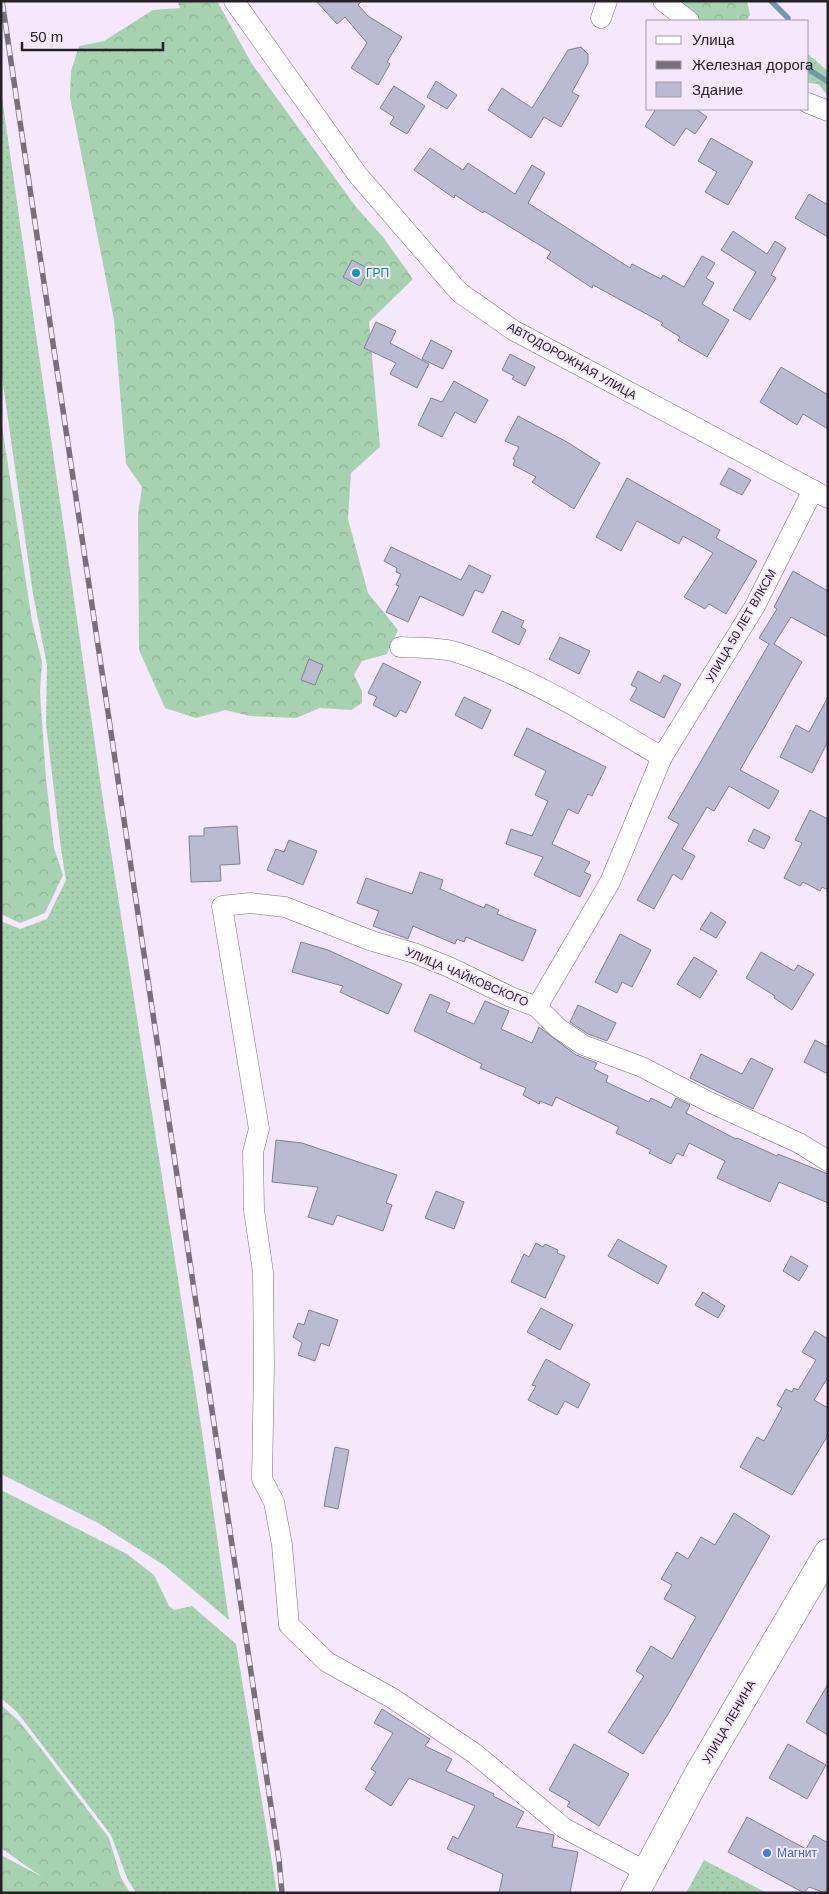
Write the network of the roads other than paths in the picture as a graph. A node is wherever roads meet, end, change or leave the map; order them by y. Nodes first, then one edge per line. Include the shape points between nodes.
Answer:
1 (234, 1) edge
2 (663, 1) edge
3 (688, 20) edge
4 (809, 102) edge
5 (828, 111) edge
6 (820, 494) edge
7 (400, 647) dead end
8 (662, 758) junction
9 (537, 1006) junction
10 (828, 1161) edge
11 (828, 1553) edge
12 (640, 1882) edge

1 - 6 street, АВТОДОРОЖНАЯ УЛИЦА via 357,174 459,292 513,330
2 - 3 street
4 - 5 street
6 - 8 street, УЛИЦА 50 ЛЕТ ВЛКСМ
7 - 8 street via 454,652 500,670 583,711
8 - 9 street, УЛИЦА 50 ЛЕТ ВЛКСМ via 610,882
9 - 10 street, УЛИЦА ЧАЙКОВСКОГО via 558,1028 584,1045 642,1067 799,1143
9 - 12 street, УЛИЦА ЧАЙКОВСКОГО via 510,998 414,952 372,941 285,907 250,903 222,906 259,1128 253,1152 254,1210 263,1282 262,1479 274,1502 282,1544 289,1625 327,1662 392,1698 474,1753 564,1828
11 - 12 main road, УЛИЦА ЛЕНИНА

